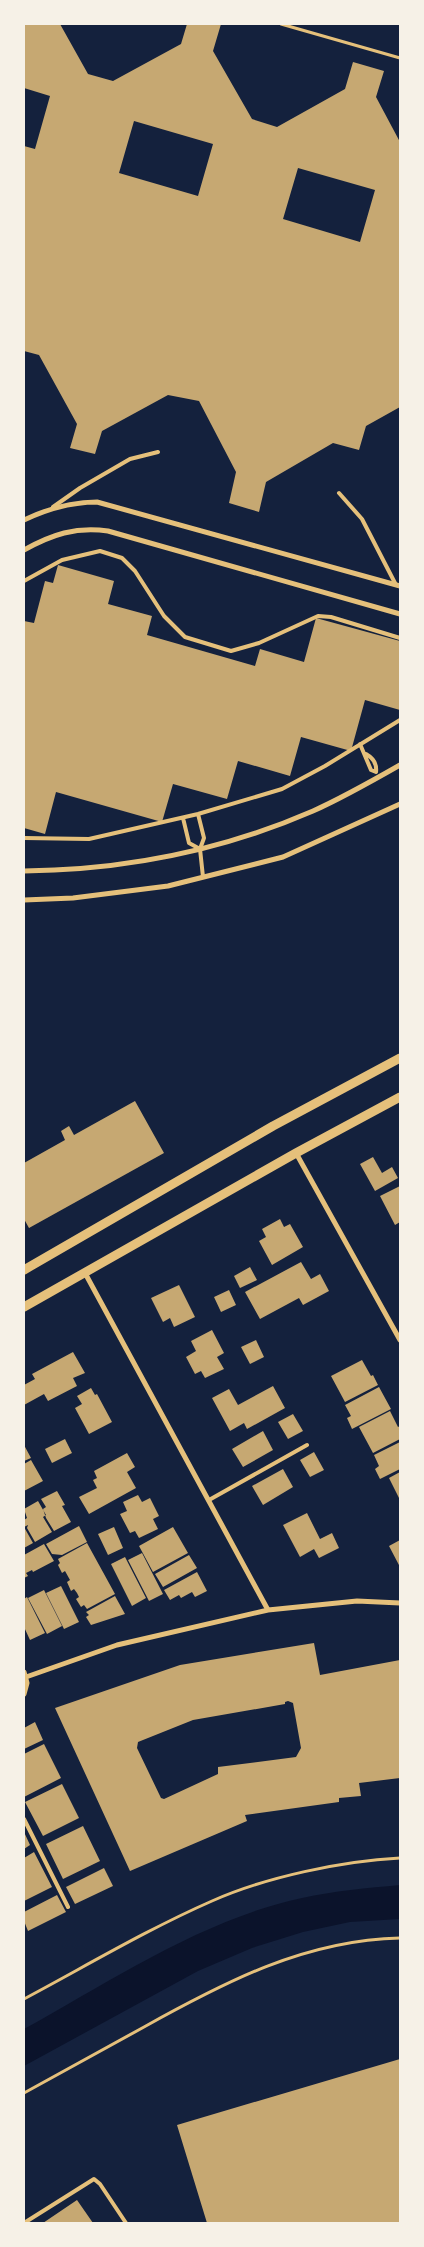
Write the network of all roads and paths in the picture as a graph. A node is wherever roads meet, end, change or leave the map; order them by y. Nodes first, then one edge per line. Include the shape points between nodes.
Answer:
1 (281, 24) edge
2 (400, 58) edge
3 (158, 452) dead end
4 (339, 493) dead end
5 (51, 509) junction
6 (24, 520) edge
7 (24, 550) edge
8 (24, 581) edge
9 (398, 585) edge
10 (400, 614) edge
11 (400, 638) edge
12 (400, 720) edge
13 (360, 744) junction
14 (400, 765) edge
15 (378, 775) junction
16 (400, 804) edge
17 (198, 814) junction
18 (183, 818) junction
19 (24, 838) edge
20 (200, 849) junction
21 (24, 871) edge
22 (203, 877) junction
23 (24, 900) edge
24 (400, 1058) edge
25 (400, 1098) edge
26 (296, 1153) junction
27 (24, 1270) edge
28 (85, 1273) junction
29 (24, 1307) edge
30 (400, 1340) edge
31 (307, 1446) dead end
32 (209, 1500) junction
33 (400, 1604) edge
34 (268, 1610) junction
35 (25, 1674) edge
36 (24, 1694) edge
37 (24, 1819) edge
38 (400, 1858) edge
39 (68, 1907) dead end
40 (400, 1938) edge
41 (24, 1999) edge
42 (24, 2093) edge
43 (24, 2223) edge
44 (126, 2223) edge

1 - 2 path
3 - 5 lane via 130,459
4 - 9 lane via 362,519
5 - 6 street
5 - 9 street via 84,502 118,506
7 - 10 street via 60,533 102,530
8 - 11 lane via 62,560 100,551 122,558 136,571 164,616 186,637 231,651 259,643 318,616
12 - 13 lane
13 - 15 lane via 377,767
13 - 17 lane via 282,789
14 - 15 street
15 - 20 street via 314,811
16 - 22 street via 282,856
17 - 18 lane
17 - 20 lane via 204,838
18 - 19 lane via 89,839
18 - 20 lane via 189,842
20 - 21 street via 126,864
20 - 22 lane
22 - 23 street via 168,886 73,898
24 - 27 street via 273,1126
25 - 26 street
26 - 28 street
26 - 30 street
28 - 29 street
28 - 32 street
31 - 32 lane
32 - 34 street
33 - 34 street via 357,1601
34 - 35 street via 117,1644
35 - 36 street
37 - 39 lane
38 - 41 path via 372,1859 271,1880 213,1900
40 - 42 path via 333,1946 275,1963 215,1987
43 - 44 lane via 94,2179

